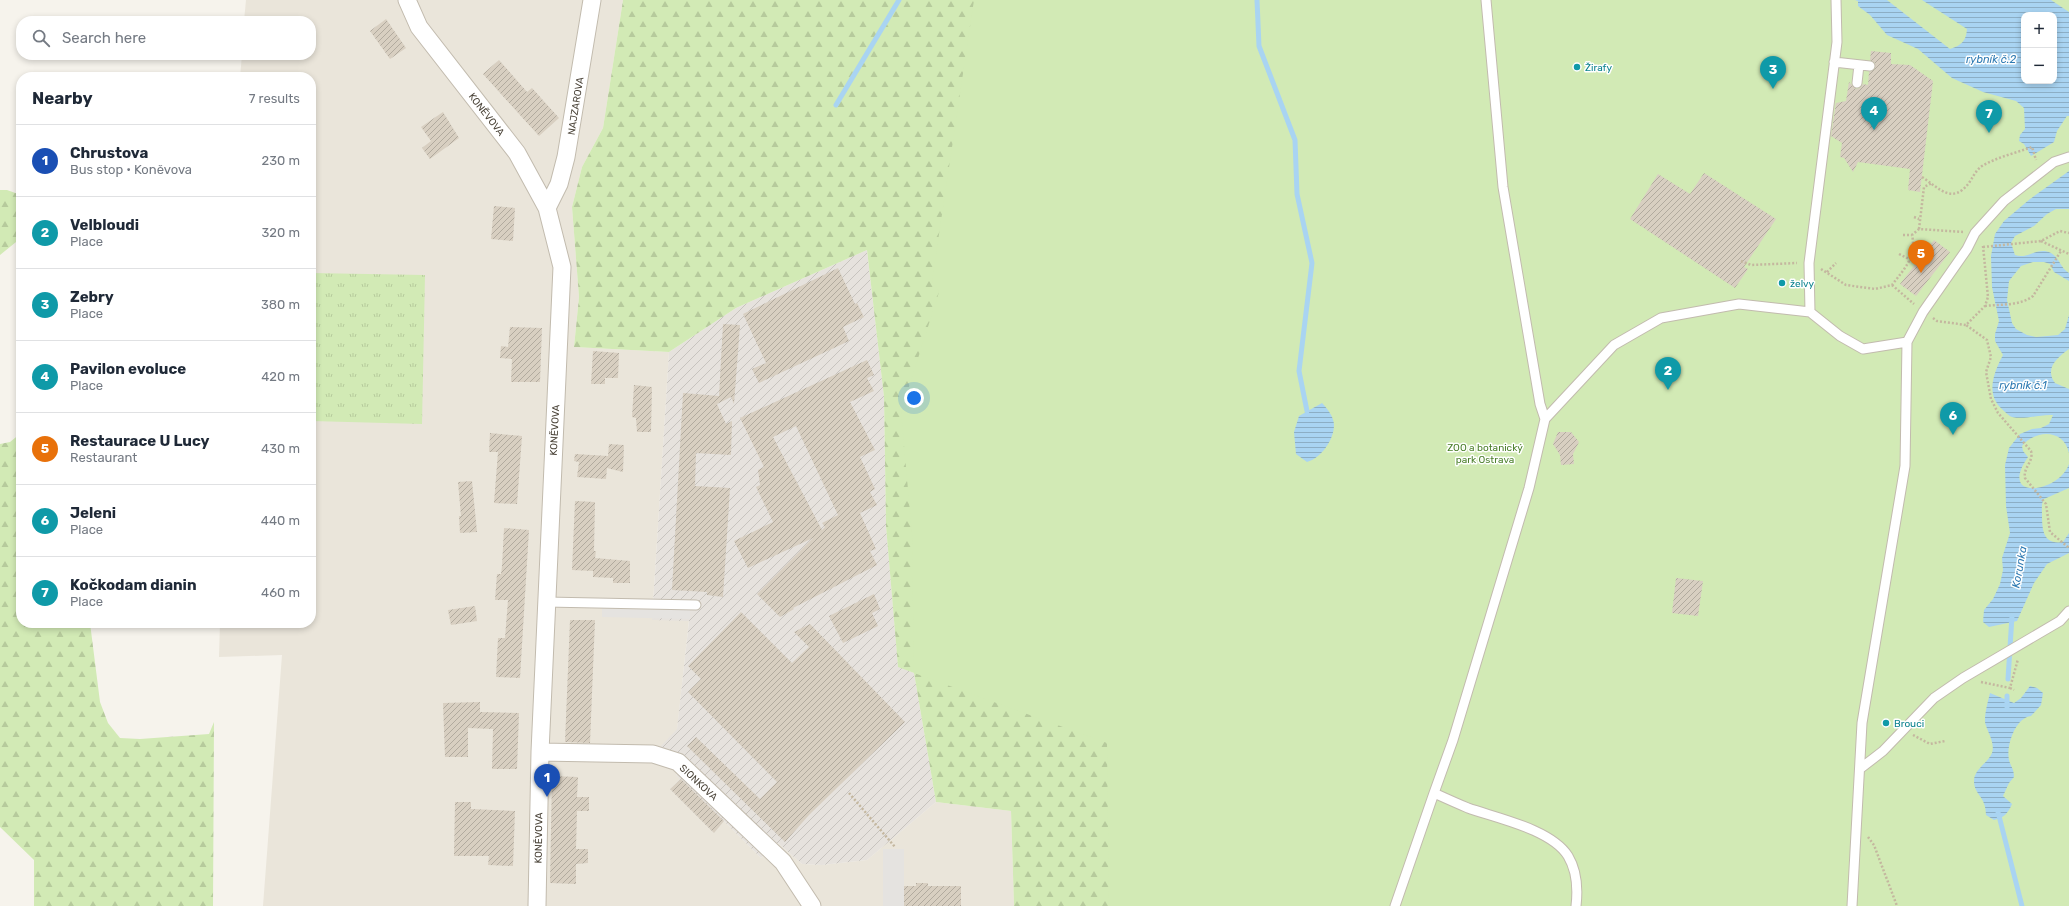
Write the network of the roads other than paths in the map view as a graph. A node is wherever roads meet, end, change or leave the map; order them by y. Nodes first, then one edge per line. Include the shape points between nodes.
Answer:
1 (407, 0) edge
2 (592, 0) edge
3 (1486, 0) edge
4 (1836, 0) edge
5 (1834, 62) junction
6 (1859, 65) junction
7 (1870, 66) dead end
8 (1857, 83) dead end
9 (2069, 157) edge
10 (547, 208) junction
11 (1810, 312) junction
12 (1907, 342) junction
13 (1546, 419) junction
14 (546, 602) junction
15 (696, 605) dead end
16 (2069, 610) edge
17 (540, 752) junction
18 (1861, 768) junction
19 (1434, 793) junction
20 (537, 906) edge
21 (812, 906) edge
22 (1395, 906) edge
23 (1576, 906) edge
24 (1852, 906) edge

1 - 10 street, KONĚVOVA via 419,27 517,153
2 - 10 street, NAJZAROVA via 566,157 559,184
3 - 13 lane via 1503,187 1540,404
4 - 5 lane via 1837,42
5 - 6 lane
5 - 11 lane via 1809,263
6 - 7 lane
6 - 8 lane
9 - 12 lane via 2054,162 2004,201 1978,230 1923,312
10 - 14 street, KONĚVOVA via 562,267
11 - 12 lane via 1840,336 1863,349
11 - 13 lane via 1739,304 1661,318 1614,345
12 - 18 lane via 1905,466 1862,723
13 - 19 lane via 1453,740
14 - 15 lane
14 - 17 street, KONĚVOVA
16 - 18 lane via 2060,621 1934,698 1883,751
17 - 20 street, KONĚVOVA
17 - 21 street, SIONKOVA via 653,754 678,762 783,862
18 - 24 lane
19 - 22 lane
19 - 23 lane via 1537,832 1556,844 1567,855 1574,871 1578,889

